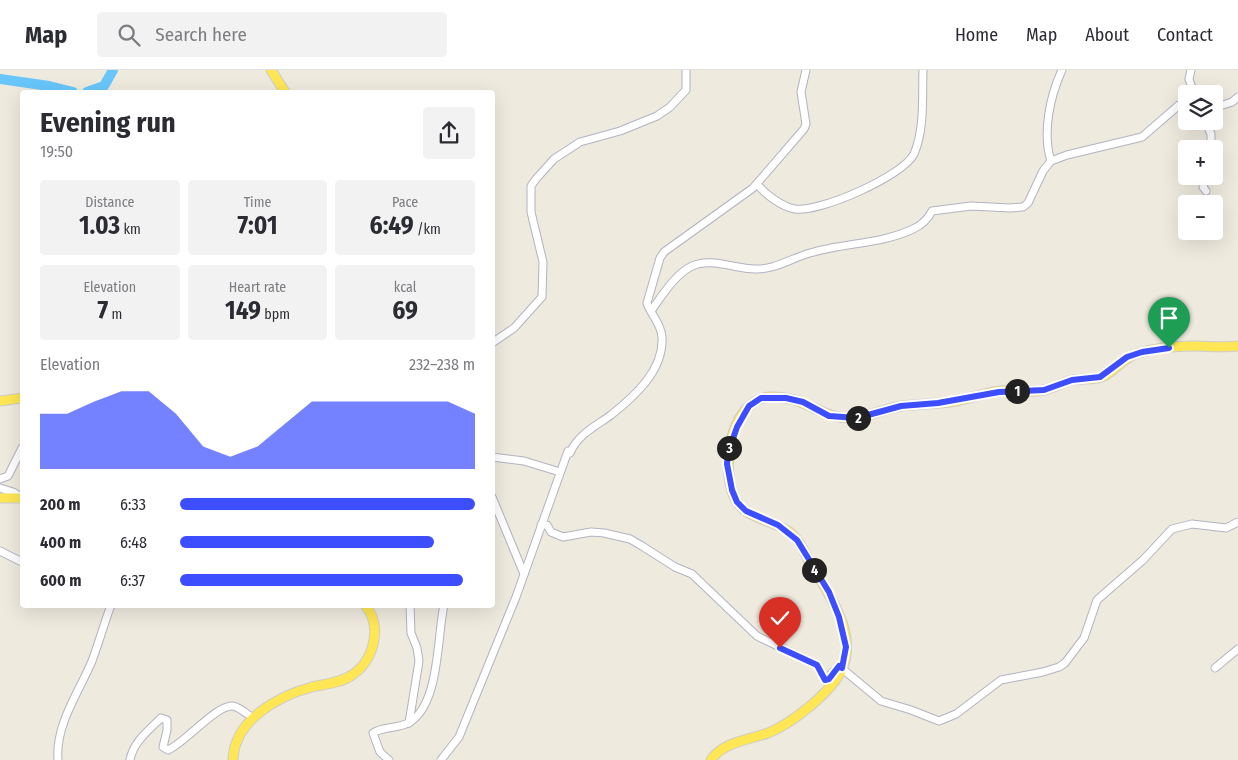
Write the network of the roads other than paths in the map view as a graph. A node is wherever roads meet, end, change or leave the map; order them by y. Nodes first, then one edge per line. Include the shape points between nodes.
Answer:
1 (271, 70) edge
2 (686, 70) edge
3 (806, 70) edge
4 (923, 70) edge
5 (1062, 70) edge
6 (1191, 70) edge
7 (1191, 85) edge
8 (284, 90) edge
9 (1238, 97) edge
10 (1223, 105) edge
11 (1178, 106) edge
12 (1051, 161) junction
13 (757, 184) junction
14 (1204, 185) edge
15 (1206, 191) dead end
16 (651, 311) junction
17 (495, 341) edge
18 (1238, 346) edge
19 (20, 398) edge
20 (0, 401) edge
21 (20, 452) edge
22 (495, 457) edge
23 (560, 472) junction
24 (0, 479) edge
25 (0, 488) edge
26 (20, 496) edge
27 (0, 498) edge
28 (20, 498) edge
29 (495, 504) edge
30 (1238, 522) edge
31 (541, 526) junction
32 (0, 551) edge
33 (20, 561) edge
34 (524, 574) junction
35 (110, 608) edge
36 (368, 608) edge
37 (410, 608) edge
38 (443, 608) edge
39 (1238, 648) edge
40 (842, 668) junction
41 (1214, 668) dead end
42 (253, 718) junction
43 (409, 722) junction
44 (58, 760) edge
45 (130, 760) edge
46 (233, 760) edge
47 (388, 760) edge
48 (441, 760) edge
49 (711, 760) edge

1 - 8 main road
2 - 17 street via 686,90 666,111 620,131 584,140 554,159 531,186 531,212 543,262 542,297 514,328
3 - 13 street via 801,92 804,129
4 - 13 street via 920,131 913,155 898,171 846,198 807,209 786,205 762,191
5 - 12 street via 1055,84 1048,123
6 - 7 street
9 - 10 street
11 - 12 street via 1142,137
12 - 16 street via 1023,206 971,206 932,211 928,220 913,229 756,269 699,264 681,274
13 - 16 street via 741,199 662,254 647,303
14 - 15 street
16 - 23 street via 662,336 660,354 649,378 634,396 574,444
18 - 40 main road via 1189,346 1142,352 1124,359 1100,377 1072,380 1044,390 999,392 901,406 857,418 829,416 803,402 786,398 761,398 749,406 728,453 732,490 746,511 778,525 797,540 829,592 839,617 846,647
19 - 20 main road
21 - 24 street via 8,476
22 - 23 street via 524,461
23 - 31 street
25 - 26 street
27 - 28 main road
29 - 34 street
30 - 40 street via 1226,528 1192,524 1172,529 1097,600 1084,638 1065,663 1059,668 1001,680 945,720 935,720 881,701
31 - 34 street
31 - 40 street via 546,525 563,537 591,532 630,539 692,574 755,634 769,644 817,665 825,680 836,668
32 - 33 street
34 - 48 street via 459,737
35 - 44 street via 92,661 66,718
36 - 42 main road via 375,630 374,646 358,670 342,680 291,694 266,706
37 - 43 street via 419,660
38 - 43 street via 440,645 430,689 420,712
39 - 41 street
40 - 49 main road via 829,688 791,719 768,733 722,748
42 - 45 street via 235,706 228,706 168,750 163,747 167,720 161,718 143,736
42 - 46 main road via 243,730
43 - 47 street via 373,733 380,752

